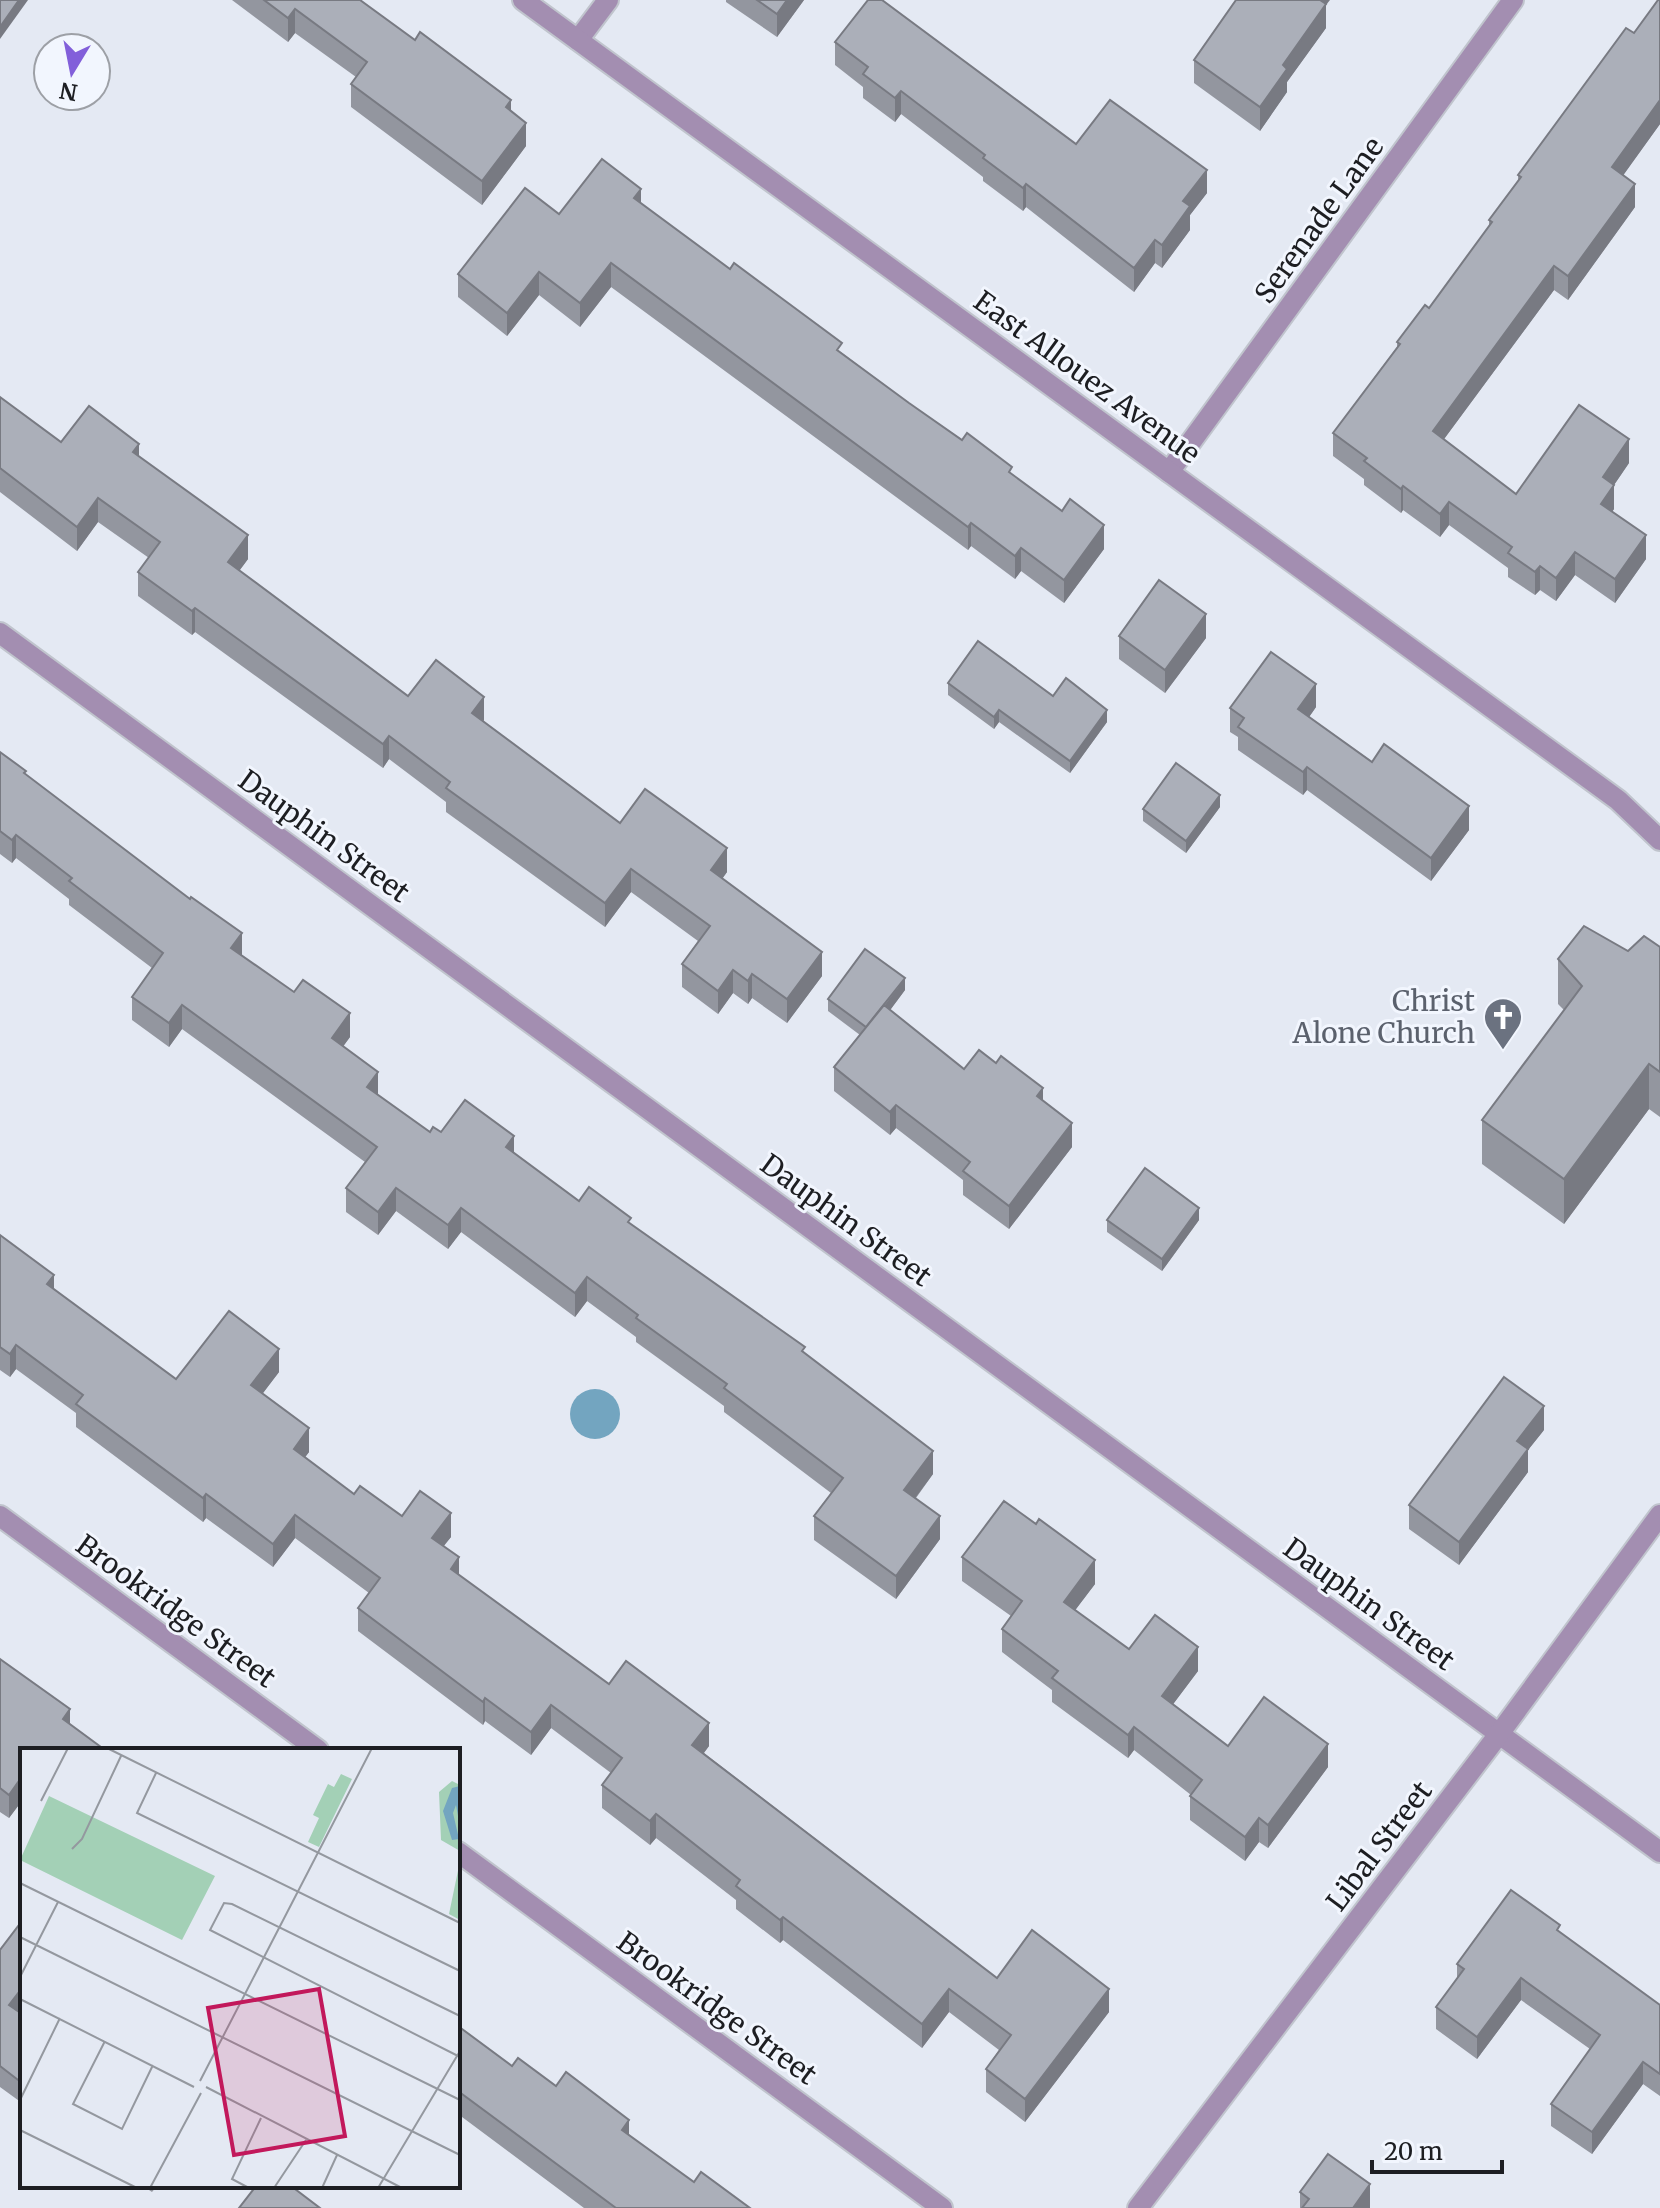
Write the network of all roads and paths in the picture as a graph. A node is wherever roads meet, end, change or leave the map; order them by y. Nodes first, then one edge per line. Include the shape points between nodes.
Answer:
1 (523, 0) edge
2 (608, 0) edge
3 (1513, 0) edge
4 (578, 40) junction
5 (1169, 472) junction
6 (0, 633) edge
7 (1618, 800) junction
8 (1660, 822) edge
9 (1660, 840) edge
10 (1660, 1515) edge
11 (0, 1516) edge
12 (1499, 1734) junction
13 (315, 1748) edge
14 (1660, 1852) edge
15 (460, 1853) edge
16 (942, 2208) edge
17 (1138, 2208) edge

1 - 4 street, East Allouez Avenue
2 - 4 street
3 - 5 street, Serenade Lane
4 - 5 street, East Allouez Avenue
5 - 7 street, East Allouez Avenue
6 - 12 street, Dauphin Street
7 - 8 street, East Allouez Avenue
7 - 9 street, East Allouez Avenue
10 - 12 street, Libal Street
11 - 13 street, Brookridge Street
12 - 14 street, Dauphin Street
12 - 17 street, Libal Street
15 - 16 street, Brookridge Street

